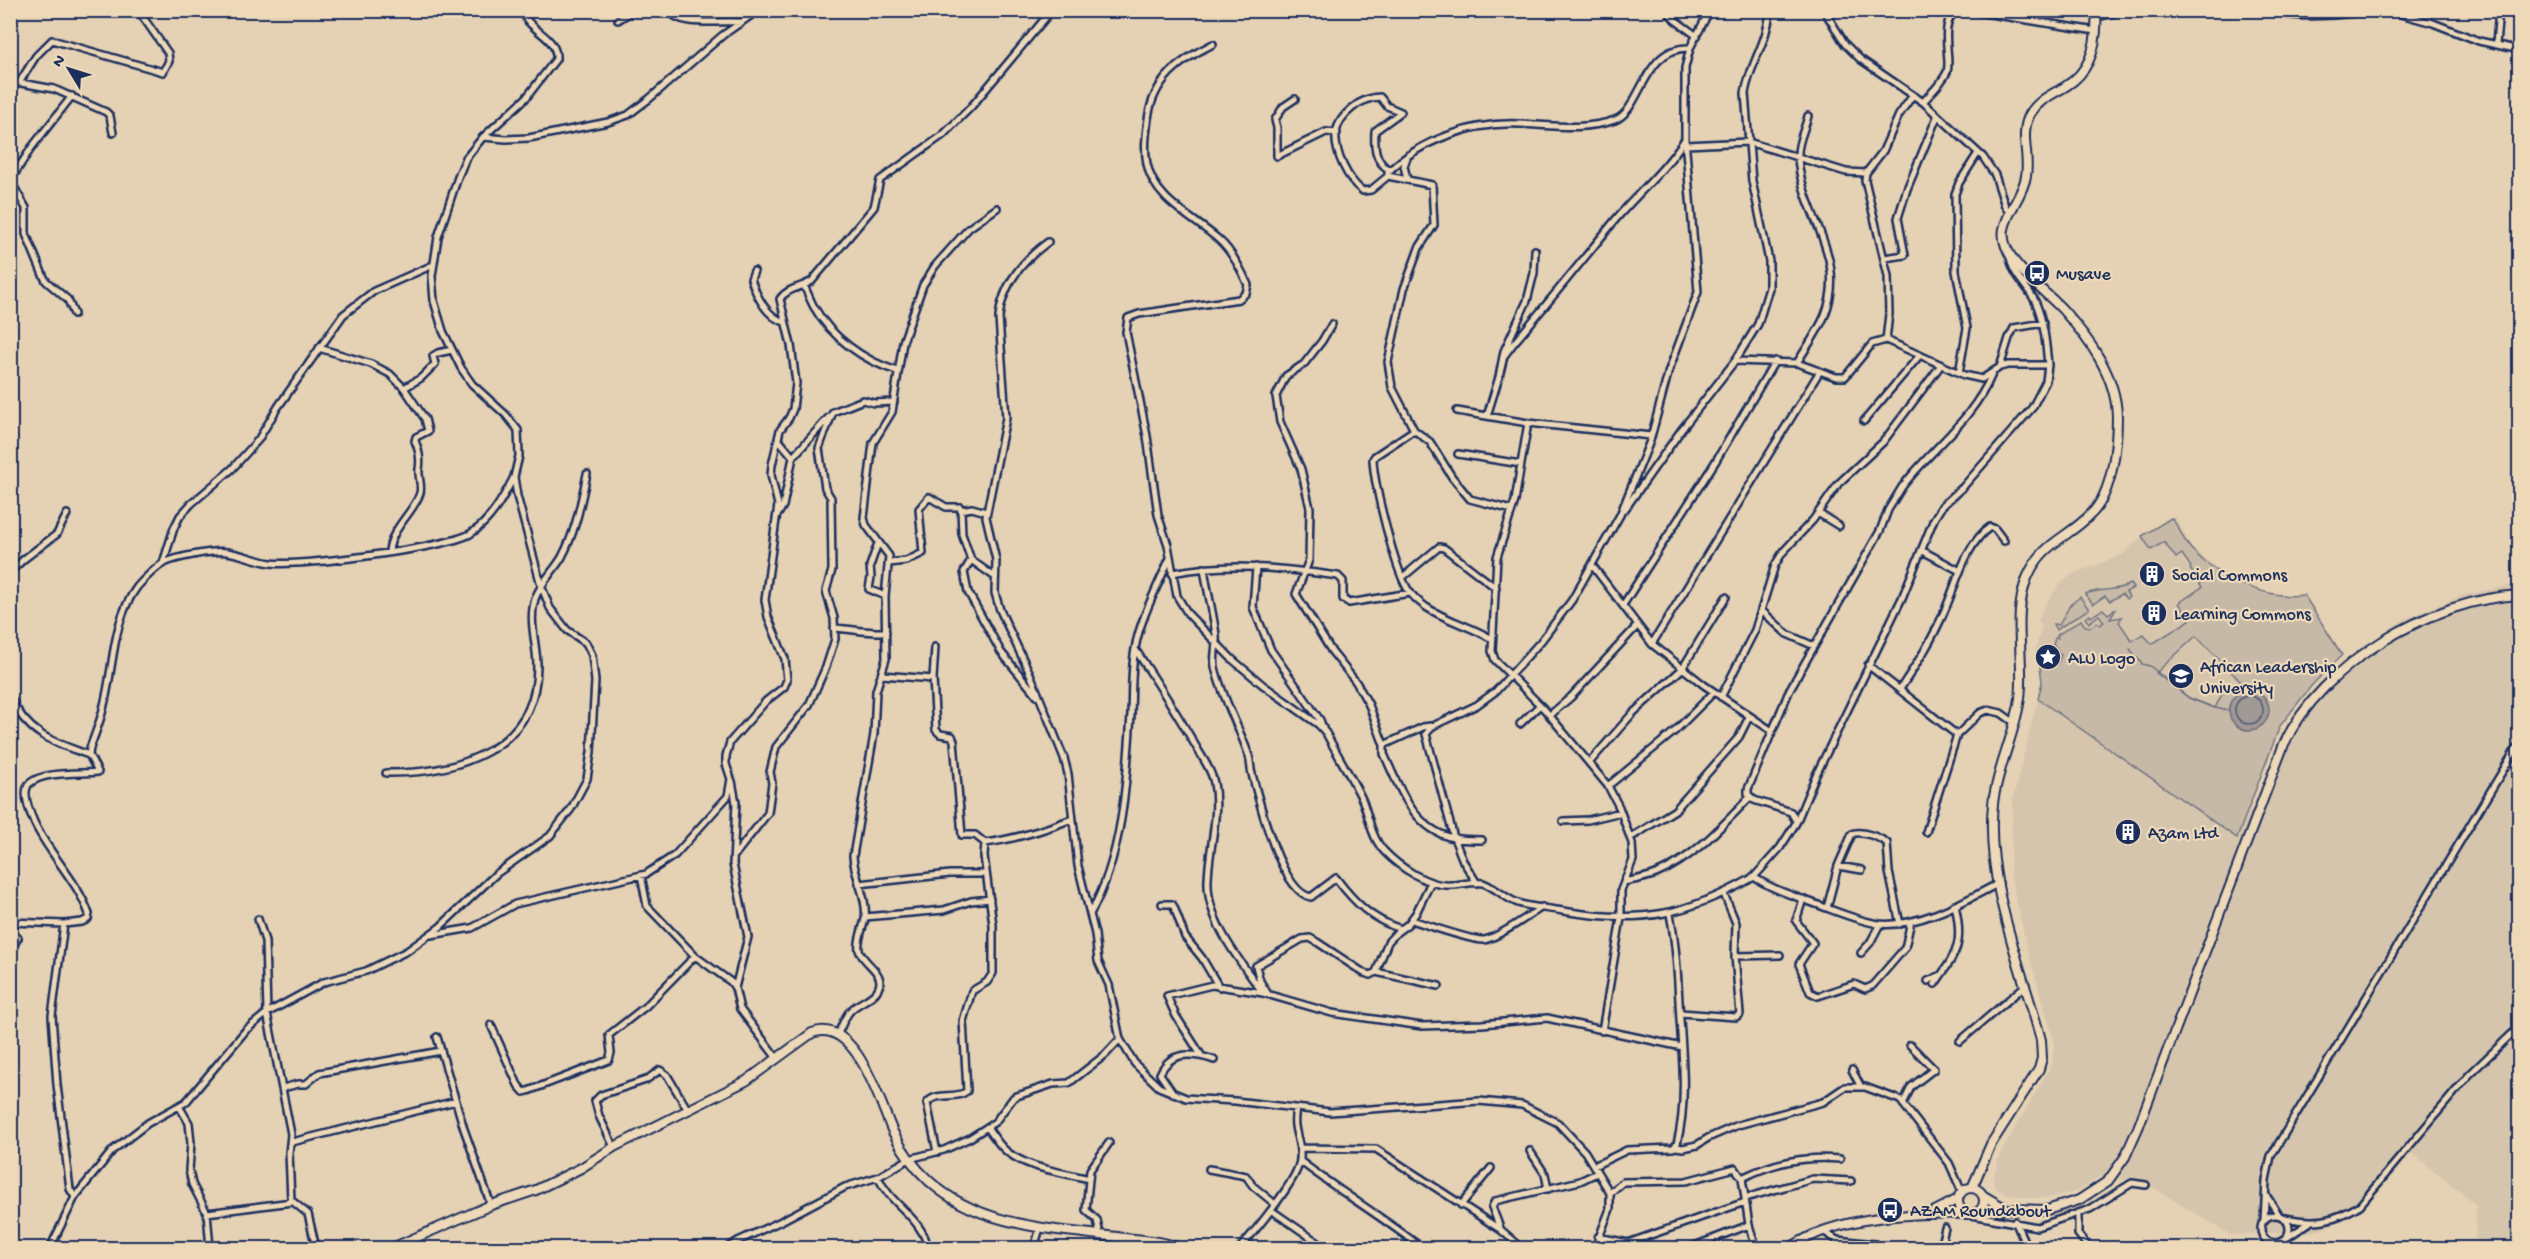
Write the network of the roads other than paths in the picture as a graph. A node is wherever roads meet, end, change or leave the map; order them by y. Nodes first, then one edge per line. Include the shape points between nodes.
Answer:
1 (138, 10) edge
2 (523, 10) edge
3 (634, 10) edge
4 (669, 10) edge
5 (759, 10) edge
6 (1052, 10) edge
7 (1667, 10) edge
8 (1710, 10) edge
9 (1770, 10) edge
10 (1824, 10) edge
11 (1958, 10) edge
12 (1965, 10) edge
13 (2127, 10) edge
14 (2270, 10) edge
15 (2373, 10) edge
16 (2386, 10) edge
17 (2499, 10) edge
18 (1950, 13) edge
19 (2096, 14) edge
20 (618, 20) dead end
21 (742, 22) junction
22 (2096, 31) junction
23 (1697, 36) junction
24 (1214, 44) dead end
25 (2496, 44) junction
26 (1690, 48) junction
27 (2520, 50) edge
28 (11, 81) edge
29 (19, 83) junction
30 (10, 86) edge
31 (1913, 95) junction
32 (72, 96) junction
33 (1295, 99) dead end
34 (1923, 102) junction
35 (1808, 116) dead end
36 (1937, 117) junction
37 (113, 133) dead end
38 (1337, 133) junction
39 (483, 137) junction
40 (1685, 142) junction
41 (1748, 142) junction
42 (1978, 153) junction
43 (1408, 154) junction
44 (1798, 156) junction
45 (1389, 173) junction
46 (1866, 173) junction
47 (1407, 179) junction
48 (11, 180) edge
49 (997, 208) dead end
50 (2009, 212) junction
51 (1048, 242) dead end
52 (1535, 250) dead end
53 (2010, 255) junction
54 (1884, 258) junction
55 (433, 265) junction
56 (754, 271) dead end
57 (804, 286) junction
58 (74, 314) dead end
59 (785, 322) junction
60 (2043, 323) junction
61 (1332, 324) dead end
62 (1886, 340) junction
63 (319, 348) junction
64 (452, 350) junction
65 (1920, 355) junction
66 (1735, 361) junction
67 (1775, 361) junction
68 (1797, 363) junction
69 (1941, 364) junction
70 (2048, 365) junction
71 (2000, 367) junction
72 (897, 370) junction
73 (1820, 371) junction
74 (1959, 373) junction
75 (1992, 374) junction
76 (1498, 378) junction
77 (404, 388) junction
78 (894, 402) junction
79 (1457, 411) dead end
80 (833, 412) junction
81 (1487, 416) junction
82 (1864, 421) dead end
83 (1528, 423) junction
84 (1414, 430) junction
85 (1651, 436) junction
86 (778, 439) junction
87 (1458, 454) dead end
88 (793, 457) junction
89 (1521, 464) junction
90 (587, 474) dead end
91 (514, 477) junction
92 (960, 510) junction
93 (1512, 510) junction
94 (986, 512) junction
95 (1818, 513) junction
96 (67, 514) dead end
97 (777, 515) junction
98 (1620, 515) junction
99 (1839, 526) dead end
100 (2004, 541) dead end
101 (879, 543) junction
102 (1922, 550) junction
103 (389, 552) junction
104 (1170, 558) junction
105 (971, 560) junction
106 (163, 563) junction
107 (889, 563) junction
108 (1592, 565) junction
109 (1204, 567) junction
110 (1256, 567) junction
111 (1305, 571) junction
112 (1960, 571) junction
113 (10, 572) edge
114 (1172, 573) junction
115 (995, 577) junction
116 (1403, 577) junction
117 (541, 585) junction
118 (1496, 588) junction
119 (1410, 593) junction
120 (2520, 595) edge
121 (885, 596) junction
122 (1726, 597) dead end
123 (1623, 605) junction
124 (1761, 610) junction
125 (1637, 626) junction
126 (834, 628) junction
127 (886, 632) junction
128 (1492, 639) junction
129 (1216, 643) junction
130 (1652, 644) junction
131 (1814, 646) junction
132 (935, 647) dead end
133 (1135, 649) junction
134 (1868, 665) junction
135 (1682, 669) junction
136 (1511, 674) junction
137 (882, 675) junction
138 (933, 679) junction
139 (1900, 689) junction
140 (1714, 692) junction
141 (10, 697) edge
142 (1721, 697) junction
143 (1042, 702) junction
144 (1540, 705) junction
145 (1550, 715) junction
146 (1749, 717) junction
147 (2015, 723) junction
148 (1520, 724) dead end
149 (1433, 726) junction
150 (1324, 731) junction
151 (1772, 731) junction
152 (1957, 735) junction
153 (2520, 742) edge
154 (1384, 745) junction
155 (89, 755) junction
156 (1589, 763) junction
157 (386, 773) dead end
158 (731, 779) junction
159 (1608, 786) junction
160 (1750, 797) junction
161 (1621, 812) junction
162 (1072, 819) junction
163 (1563, 821) dead end
164 (1796, 823) junction
165 (1926, 832) dead end
166 (1454, 838) junction
167 (1630, 838) junction
168 (1482, 840) dead end
169 (985, 843) junction
170 (734, 856) junction
171 (1838, 866) junction
172 (1862, 870) dead end
173 (986, 874) junction
174 (641, 875) junction
175 (1754, 877) junction
176 (1431, 882) junction
177 (1624, 882) junction
178 (1477, 883) junction
179 (1999, 883) junction
180 (859, 884) junction
181 (1724, 894) junction
182 (1803, 899) junction
183 (990, 900) junction
184 (1162, 904) dead end
185 (1955, 905) junction
186 (1542, 907) junction
187 (1827, 908) junction
188 (1090, 914) junction
189 (1670, 914) junction
190 (865, 917) junction
191 (1621, 918) junction
192 (258, 919) dead end
193 (1412, 920) junction
194 (1911, 921) junction
195 (10, 922) edge
196 (64, 924) junction
197 (1880, 924) junction
198 (1900, 924) junction
199 (1401, 929) junction
200 (10, 931) edge
201 (429, 935) junction
202 (10, 951) edge
203 (1861, 953) dead end
204 (1780, 955) dead end
205 (695, 956) junction
206 (1735, 956) junction
207 (1376, 972) junction
208 (1941, 976) junction
209 (1928, 981) dead end
210 (1935, 984) dead end
211 (2026, 985) junction
212 (1439, 986) dead end
213 (1219, 987) junction
214 (735, 988) junction
215 (1266, 993) junction
216 (267, 1013) junction
217 (1680, 1013) junction
218 (491, 1024) dead end
219 (2520, 1026) edge
220 (1602, 1031) junction
221 (837, 1036) junction
222 (437, 1038) dead end
223 (1120, 1039) junction
224 (1960, 1041) dead end
225 (1911, 1045) dead end
226 (1682, 1047) junction
227 (441, 1051) junction
228 (1201, 1055) junction
229 (776, 1058) junction
230 (1214, 1060) dead end
231 (1852, 1070) dead end
232 (1861, 1087) junction
233 (283, 1088) junction
234 (1174, 1094) junction
235 (456, 1101) junction
236 (1904, 1104) junction
237 (179, 1107) junction
238 (1296, 1109) junction
239 (688, 1110) junction
240 (987, 1128) junction
241 (292, 1142) junction
242 (1109, 1143) dead end
243 (614, 1147) junction
244 (1676, 1147) junction
245 (1300, 1149) junction
246 (1530, 1151) dead end
247 (937, 1152) junction
248 (909, 1159) junction
249 (1840, 1159) dead end
250 (1300, 1161) junction
251 (1594, 1166) junction
252 (1209, 1168) dead end
253 (1491, 1168) dead end
254 (1597, 1173) junction
255 (878, 1177) junction
256 (1742, 1178) junction
257 (1089, 1179) junction
258 (1851, 1181) dead end
259 (2146, 1185) dead end
260 (1972, 1188) junction
261 (1548, 1189) junction
262 (1610, 1192) junction
263 (2266, 1193) junction
264 (1960, 1195) junction
265 (1984, 1196) junction
266 (75, 1197) junction
267 (1745, 1200) junction
268 (292, 1202) junction
269 (491, 1205) junction
270 (1461, 1205) junction
271 (1273, 1207) junction
272 (2007, 1209) junction
273 (1980, 1212) junction
274 (207, 1213) junction
275 (2078, 1213) junction
276 (1969, 1214) junction
277 (1919, 1216) junction
278 (2282, 1217) junction
279 (2014, 1221) junction
280 (2264, 1221) junction
281 (2309, 1223) junction
282 (1749, 1225) junction
283 (1040, 1228) junction
284 (1945, 1228) dead end
285 (1501, 1230) junction
286 (1822, 1231) junction
287 (1100, 1235) junction
288 (1598, 1237) junction
289 (2287, 1237) junction
290 (1837, 1240) junction
291 (2266, 1240) junction
292 (1875, 1244) dead end
293 (2277, 1246) edge
294 (50, 1248) edge
295 (210, 1248) edge
296 (316, 1248) edge
297 (392, 1248) edge
298 (727, 1248) edge
299 (928, 1248) edge
300 (1034, 1248) edge
301 (1180, 1248) edge
302 (1240, 1248) edge
303 (1326, 1248) edge
304 (1422, 1248) edge
305 (1522, 1248) edge
306 (1595, 1248) edge
307 (1689, 1248) edge
308 (1756, 1248) edge
309 (1789, 1248) edge
310 (1837, 1248) edge
311 (1940, 1248) edge
312 (2027, 1248) edge
313 (2089, 1248) edge
314 (2265, 1248) edge

1 - 29 street via 168,53 169,61 163,72 52,40
2 - 39 street via 527,19 554,44 556,59 526,98
3 - 20 street
4 - 21 street via 680,21
5 - 21 street
6 - 57 street via 943,135 880,180 874,207
7 - 23 street
8 - 23 street
9 - 41 street via 1765,41 1747,79
10 - 31 street via 1845,44 1860,59
11 - 18 street
12 - 22 street
13 - 19 street
14 - 15 street via 2296,16
16 - 25 street
17 - 25 street
18 - 34 street via 1946,74
19 - 22 main road
21 - 39 street via 628,115 529,138
22 - 50 main road via 2091,58 2083,71 2042,99 2031,112 2025,130 2025,182
23 - 26 street
24 - 104 street via 1188,56 1153,95 1145,147 1147,166 1156,186 1170,201 1229,251 1248,285 1246,293 1239,299 1133,315 1126,323 1148,436 1158,514
25 - 27 street
26 - 40 street via 1685,68
26 - 43 street via 1668,52 1644,78 1625,114 1616,120 1574,127 1492,124 1445,137
28 - 29 street
28 - 30 street
29 - 32 street
31 - 34 street
31 - 46 street via 1883,151
32 - 37 street via 110,116
32 - 48 street
33 - 38 street via 1283,107 1275,120 1277,156 1318,135
34 - 36 street
35 - 44 street
36 - 42 street
36 - 54 street via 1898,218 1905,255
38 - 45 street via 1344,169 1356,186 1363,191 1371,190
38 - 45 street via 1338,125 1369,97 1380,97 1387,106 1401,112 1376,131 1376,154
39 - 55 street via 466,158 458,177
40 - 41 street
40 - 76 street via 1513,344 1504,356
40 - 85 street via 1698,292 1669,370
41 - 44 street
41 - 66 street via 1769,261 1769,288 1758,324
42 - 50 street via 1990,165
42 - 74 street via 1955,194 1956,271 1966,328
43 - 45 street
43 - 47 street via 1404,166
44 - 46 street via 1846,172
44 - 68 street via 1809,206 1829,254 1830,289 1825,315
45 - 47 street
46 - 54 street via 1866,190
47 - 84 street via 1432,185 1434,216 1434,225 1419,248 1404,289 1388,362 1392,387
48 - 58 street via 26,208 26,234 43,275 68,300
49 - 72 street via 969,228 923,285
50 - 53 main road via 2003,236
51 - 94 street via 1017,271 1000,305 1006,418
52 - 76 street via 1527,301 1504,351
53 - 60 street via 2015,273 2033,297
53 - 147 main road via 2061,308 2095,351 2110,381 2117,415 2112,464 2102,499 2091,515 2045,550 2027,580 2021,599 2020,696
54 - 62 street via 1889,298
55 - 63 street via 374,291 354,305
55 - 64 street via 434,301
56 - 59 street via 751,279 759,299 775,318
57 - 59 street via 780,299
57 - 72 street via 814,308 842,339 868,358
59 - 86 street via 796,383 793,409
60 - 70 street
60 - 71 street via 2014,328
61 - 111 street via 1304,364 1286,376 1276,396 1280,422 1301,469 1310,508 1309,560
62 - 65 street
62 - 73 street via 1872,344 1845,377
63 - 77 street via 371,364 390,374
63 - 106 street via 258,440 180,516
64 - 77 street via 433,356 432,368
64 - 91 street via 471,384 518,430 519,456
65 - 69 street
65 - 82 street
66 - 67 street
66 - 98 street
67 - 68 street
67 - 123 street via 1724,449
68 - 73 street
69 - 74 street
69 - 95 street via 1882,442 1839,483
70 - 71 street
70 - 102 street via 2046,381 2032,408 1942,507
71 - 75 street
72 - 78 street
73 - 130 street
74 - 75 street via 1982,379
75 - 131 street via 1955,430 1902,487
76 - 81 street
77 - 103 street via 425,418 428,431 415,441 421,464 420,493
78 - 80 street via 863,400
78 - 101 street via 873,443 864,508 866,525
79 - 81 street
80 - 88 street
80 - 126 street via 819,448 833,512 832,570 826,591
81 - 83 street
83 - 85 street
83 - 89 street
84 - 93 street via 1430,442 1470,499
84 - 116 street via 1372,459
85 - 98 street
86 - 88 street
86 - 97 street via 771,475
87 - 89 street
88 - 97 street via 783,506
89 - 93 street
90 - 117 street via 570,539
91 - 103 street via 491,514 469,534
91 - 117 street
92 - 94 street
92 - 105 street via 962,534
92 - 107 street via 929,497 919,509 923,553
93 - 118 street via 1497,557
94 - 115 street via 996,560
95 - 99 street
95 - 124 street via 1775,565
96 - 113 street via 57,534
97 - 158 street via 765,600 785,659 787,680 730,742 726,764
98 - 108 street
100 - 112 street via 1995,529 1987,529
101 - 107 street via 887,552
101 - 121 street via 870,566 869,589
102 - 112 street
102 - 134 street
103 - 106 street via 272,563 224,551
104 - 114 street
104 - 133 street
105 - 115 street
105 - 143 street via 964,572 968,592 1006,661
106 - 155 street via 138,586 121,618 104,705
107 - 121 street
108 - 123 street
108 - 136 street via 1572,600
109 - 110 street
109 - 114 street
109 - 129 street
110 - 111 street
110 - 150 street via 1253,607 1271,650
111 - 119 street via 1342,578 1346,602
111 - 154 street via 1296,594 1356,682
112 - 139 street via 1936,629
114 - 129 street via 1188,614
115 - 143 street via 1000,610
116 - 118 street via 1439,547
116 - 119 street
117 - 157 street via 532,614 535,691 519,724 489,753 466,762 414,773
117 - 201 street via 558,620 586,643 592,655 595,681 587,779 550,836 496,874
118 - 128 street
119 - 128 street via 1443,617
120 - 272 main road via 2455,607 2406,628 2355,662 2313,699 2284,744 2125,1157 2108,1181 2079,1200 2047,1210
121 - 127 street
122 - 135 street
123 - 125 street
124 - 131 street via 1787,634
124 - 142 street
125 - 130 street
125 - 145 street
126 - 127 street
126 - 170 street via 831,653 808,705 772,757 768,813
127 - 137 street
128 - 136 street via 1495,660
129 - 150 street
129 - 199 street via 1216,672 1251,760 1251,771 1286,876 1305,896 1311,897 1336,878 1360,907
130 - 135 street
131 - 151 street
132 - 138 street
133 - 188 street via 1121,814 1111,868
133 - 215 street via 1211,772 1215,804 1208,881 1212,912
134 - 139 street
134 - 164 street
135 - 140 street
135 - 156 street via 1633,713
136 - 144 street
136 - 149 street via 1477,705
137 - 138 street
137 - 180 street via 876,691 874,734 854,837 853,871
138 - 169 street via 936,730 952,736 954,741 962,835 975,836
139 - 152 street
140 - 142 street
140 - 159 street via 1668,737
141 - 155 street via 18,713 43,737
142 - 146 street
143 - 162 street via 1064,758
144 - 145 street
144 - 148 street
145 - 156 street
146 - 151 street
146 - 167 street via 1739,737 1676,810
147 - 152 street via 1988,710
147 - 179 main road via 1997,777 1993,803 1992,836
149 - 154 street
149 - 166 street via 1426,740
150 - 176 street via 1361,798 1383,850 1400,865
151 - 160 street via 1748,789
152 - 165 street
153 - 263 street via 2277,1146 2268,1167
154 - 166 street via 1384,754 1408,807 1424,823
155 - 196 street via 98,772 55,775 32,782 26,788 35,825 89,914 82,922
156 - 159 street
158 - 170 street via 736,794
158 - 174 street via 728,796 689,840 660,866
159 - 161 street
160 - 164 street via 1791,812
160 - 177 street via 1711,837 1668,868
161 - 163 street
161 - 167 street
162 - 169 street via 1036,833
162 - 188 street
164 - 175 street
166 - 168 street
166 - 178 street
167 - 177 street via 1633,860
169 - 173 street
170 - 214 street via 748,937
171 - 172 street
171 - 187 street
171 - 198 street via 1854,832 1887,843
173 - 180 street
173 - 183 street
174 - 201 street via 515,904 472,928
174 - 205 street via 647,906
175 - 181 street
175 - 182 street
176 - 178 street via 1449,886
176 - 193 street
177 - 191 street
178 - 186 street via 1517,903
179 - 185 street
179 - 211 main road
180 - 190 street
181 - 189 street
181 - 206 street via 1735,916
182 - 187 street
182 - 194 street via 1796,921 1813,941 1799,964 1810,992 1818,996 1854,984 1865,989 1872,987 1905,948
183 - 190 street via 971,901 944,910
183 - 247 street via 993,973 972,991 963,1022 967,1091 934,1097 927,1103
184 - 213 street via 1172,904 1185,937
185 - 194 street
185 - 208 street via 1961,932
186 - 191 street
186 - 193 street via 1484,940
187 - 197 street
188 - 223 street via 1098,962 1109,985
189 - 191 street
189 - 217 street via 1677,948
190 - 221 street via 858,948 880,977 880,983 873,996 849,1012
191 - 220 street
192 - 216 street via 266,941
193 - 199 street
194 - 198 street
195 - 196 street
196 - 266 street via 52,1016 60,1112 70,1189
197 - 198 street
197 - 203 street
199 - 207 street via 1388,942
200 - 202 street via 18,938
201 - 216 street via 393,959 352,976 324,982
204 - 206 street
205 - 214 street
205 - 218 street via 646,1006 609,1035 609,1059 528,1091 518,1085
206 - 217 street via 1739,1016
207 - 212 street
207 - 215 street via 1364,973 1310,938 1302,939 1257,966
208 - 209 street
208 - 210 street
211 - 224 street
211 - 260 main road via 2042,1058 1991,1144
213 - 215 street
213 - 228 street via 1212,985 1167,996
214 - 229 street via 740,1009
215 - 220 street via 1332,1012 1422,1026 1547,1018
216 - 233 street
216 - 237 street via 246,1030
217 - 226 street
219 - 281 street via 2469,1075 2360,1205 2346,1214
220 - 226 street
221 - 229 main road via 823,1029
221 - 248 main road via 852,1048 868,1072
222 - 227 street
223 - 234 street via 1135,1064 1159,1087
223 - 240 street via 1069,1083 1014,1097
225 - 236 street via 1936,1068 1911,1087
226 - 244 street via 1683,1096
227 - 233 street via 319,1073 306,1084
227 - 235 street
228 - 230 street
228 - 234 street via 1184,1054 1161,1070 1161,1078
229 - 239 main road via 746,1081
231 - 232 street
232 - 236 street
232 - 244 street via 1845,1087 1823,1102 1738,1125 1697,1145
233 - 241 street
234 - 238 street
235 - 241 street
235 - 269 street
236 - 264 street via 1949,1163
237 - 266 street via 148,1123 113,1150
237 - 274 street via 189,1123 192,1184
238 - 245 street via 1294,1128
238 - 251 street via 1329,1112 1479,1101 1521,1105 1558,1123
239 - 243 main road
239 - 243 street via 660,1070 646,1080 601,1095 596,1099 597,1108
240 - 247 street
240 - 257 street via 1012,1155
241 - 268 street
242 - 257 street via 1090,1170
243 - 269 main road via 536,1190
244 - 251 street via 1627,1150
245 - 250 street
245 - 270 street via 1376,1149
246 - 261 street via 1545,1174
247 - 248 street
248 - 255 street
248 - 283 main road via 928,1180 967,1206
249 - 256 street via 1785,1160
250 - 271 street
250 - 304 street
251 - 254 street
252 - 271 street via 1246,1176
253 - 270 street
254 - 261 street
254 - 262 street
255 - 298 street via 834,1191
255 - 299 street via 889,1196 919,1224
256 - 262 street via 1732,1168 1686,1181 1623,1182
256 - 267 street
257 - 287 street via 1086,1210 1097,1220
258 - 267 street via 1813,1179
259 - 275 street via 2132,1183
260 - 264 main road
260 - 265 main road
261 - 285 street via 1495,1201 1492,1207
262 - 288 street via 1610,1209
263 - 278 street
263 - 280 street
264 - 276 main road via 1960,1208
264 - 277 main road via 1946,1207
265 - 272 main road
265 - 273 main road
266 - 294 street
267 - 282 street
267 - 288 street via 1628,1244
268 - 274 street
268 - 296 street via 308,1214
269 - 297 main road
270 - 285 street
271 - 302 street
271 - 303 street
272 - 273 main road
273 - 276 main road
274 - 295 street
275 - 279 street via 2037,1227
275 - 313 street via 2078,1234
276 - 277 main road
276 - 279 street
277 - 286 main road via 1848,1223
278 - 280 street via 2272,1215
278 - 281 street
278 - 289 street via 2290,1227
279 - 312 street
280 - 291 street via 2261,1231
281 - 289 street
282 - 307 street
282 - 308 street
283 - 287 main road
283 - 300 street
284 - 311 street
285 - 305 street
286 - 290 street
286 - 309 main road
287 - 301 main road
288 - 306 street
289 - 293 street
290 - 292 street
290 - 310 street
291 - 293 street
291 - 314 street

